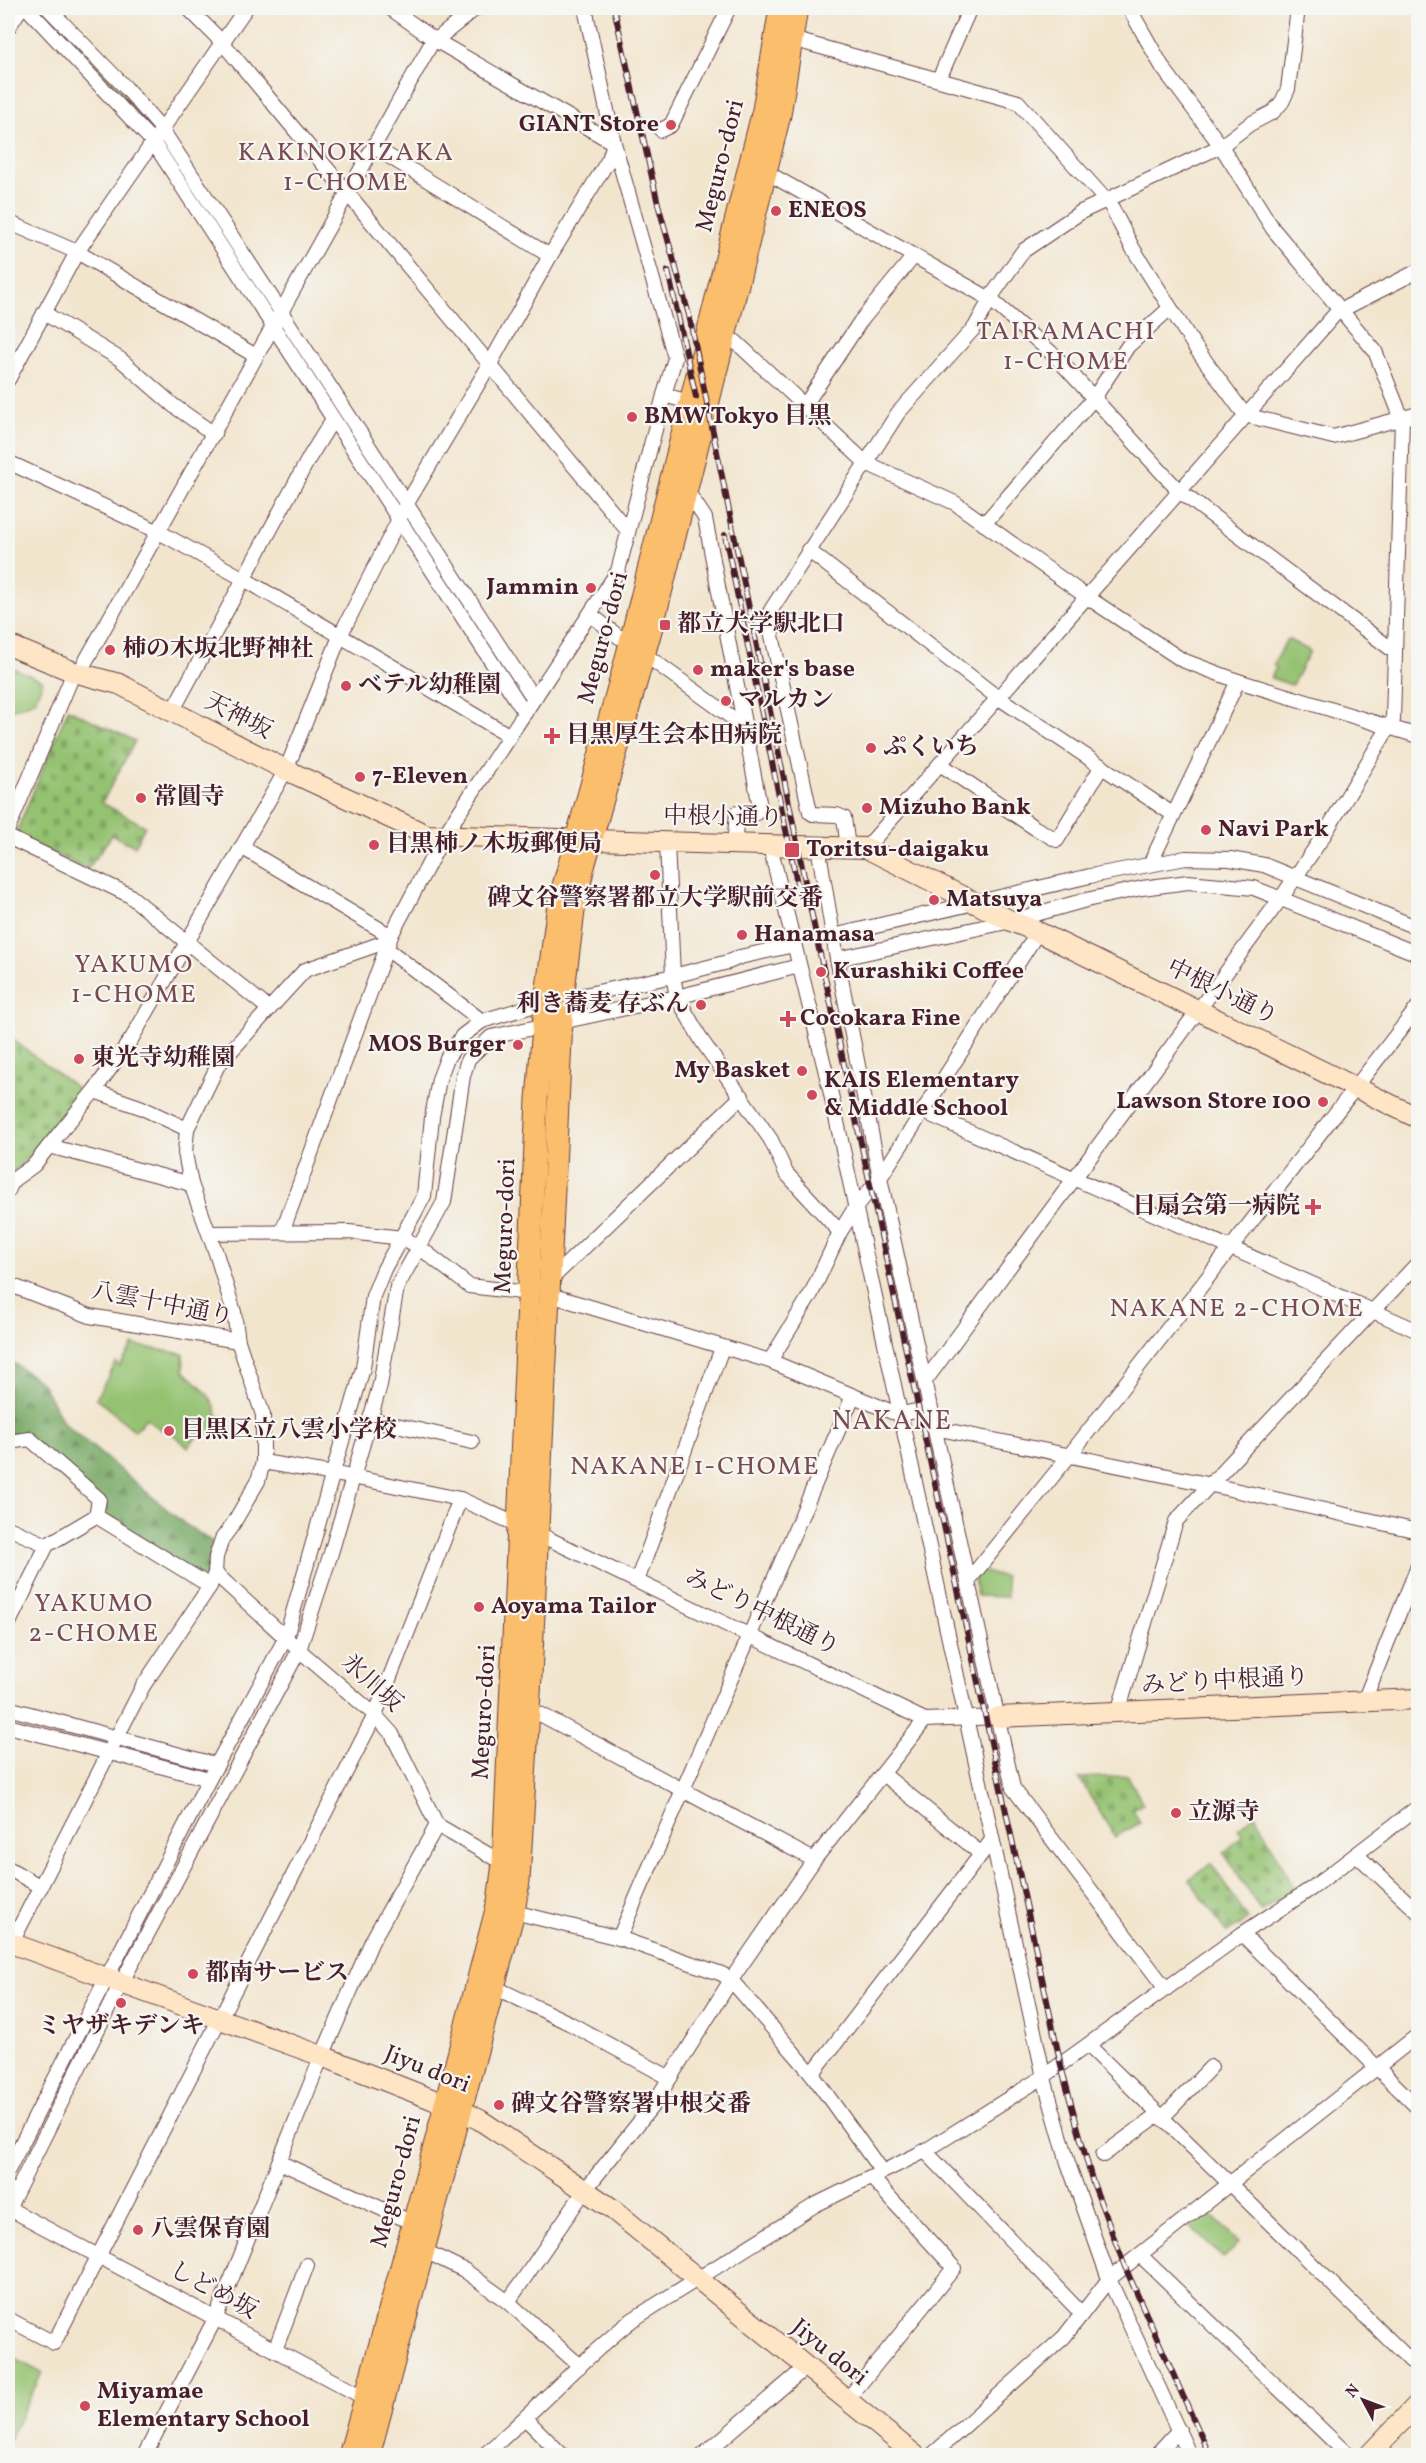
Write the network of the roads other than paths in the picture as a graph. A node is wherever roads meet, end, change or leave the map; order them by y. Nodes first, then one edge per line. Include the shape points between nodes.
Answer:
1 (21, 8) edge
2 (27, 8) edge
3 (48, 8) edge
4 (188, 8) edge
5 (246, 8) edge
6 (390, 8) edge
7 (476, 8) edge
8 (585, 8) edge
9 (729, 8) edge
10 (780, 8) edge
11 (797, 8) edge
12 (970, 8) edge
13 (1129, 8) edge
14 (1298, 8) edge
15 (8, 27) edge
16 (792, 39) junction
17 (435, 40) junction
18 (222, 42) junction
19 (939, 79) junction
20 (161, 128) junction
21 (661, 130) dead end
22 (153, 142) junction
23 (614, 143) junction
24 (1221, 146) junction
25 (374, 147) junction
26 (766, 172) junction
27 (348, 192) junction
28 (1106, 200) junction
29 (8, 222) edge
30 (77, 252) junction
31 (550, 256) junction
32 (914, 256) junction
33 (1419, 271) edge
34 (990, 299) junction
35 (1170, 308) junction
36 (1341, 308) junction
37 (281, 311) junction
38 (44, 313) junction
39 (272, 326) junction
40 (723, 340) junction
41 (256, 356) junction
42 (490, 364) junction
43 (8, 380) edge
44 (664, 395) junction
45 (1094, 398) junction
46 (689, 402) junction
47 (805, 405) junction
48 (1419, 414) edge
49 (1245, 415) junction
50 (333, 419) junction
51 (1402, 419) junction
52 (214, 434) junction
53 (8, 462) edge
54 (866, 463) junction
55 (1179, 490) junction
56 (687, 491) junction
57 (406, 505) junction
58 (399, 520) junction
59 (984, 524) junction
60 (628, 531) junction
61 (159, 532) junction
62 (625, 546) junction
63 (808, 550) junction
64 (651, 554) junction
65 (244, 579) junction
66 (1087, 597) junction
67 (590, 614) junction
68 (340, 636) junction
69 (8, 645) edge
70 (637, 647) junction
71 (1394, 651) junction
72 (76, 673) junction
73 (1238, 681) junction
74 (536, 696) junction
75 (998, 697) junction
76 (172, 712) junction
77 (525, 713) junction
78 (744, 727) junction
79 (1390, 727) junction
80 (510, 736) junction
81 (1419, 736) edge
82 (940, 764) junction
83 (1102, 766) junction
84 (286, 770) junction
85 (1174, 815) junction
86 (8, 829) edge
87 (8, 837) edge
88 (443, 837) junction
89 (583, 841) junction
90 (668, 843) junction
91 (741, 845) junction
92 (770, 846) junction
93 (818, 846) junction
94 (243, 848) junction
95 (857, 848) junction
96 (1150, 864) junction
97 (1295, 879) junction
98 (1283, 896) junction
99 (993, 911) junction
100 (1419, 928) edge
101 (1038, 932) junction
102 (389, 942) junction
103 (187, 943) junction
104 (835, 947) junction
105 (1419, 954) edge
106 (797, 956) junction
107 (673, 976) junction
108 (677, 997) junction
109 (554, 1001) junction
110 (1419, 1007) edge
111 (269, 1009) junction
112 (1199, 1011) junction
113 (482, 1021) junction
114 (553, 1023) junction
115 (1356, 1087) junction
116 (94, 1091) junction
117 (742, 1096) junction
118 (922, 1111) junction
119 (1419, 1118) edge
120 (187, 1129) junction
121 (49, 1146) junction
122 (880, 1178) junction
123 (1074, 1179) junction
124 (191, 1184) junction
125 (8, 1191) edge
126 (855, 1208) junction
127 (282, 1232) junction
128 (840, 1232) junction
129 (209, 1233) junction
130 (403, 1238) junction
131 (419, 1247) junction
132 (1231, 1248) junction
133 (1419, 1263) edge
134 (8, 1284) edge
135 (543, 1289) junction
136 (1374, 1311) junction
137 (1419, 1331) edge
138 (238, 1341) junction
139 (722, 1348) junction
140 (771, 1361) junction
141 (925, 1381) junction
142 (853, 1396) junction
143 (931, 1408) junction
144 (901, 1414) junction
145 (370, 1419) junction
146 (935, 1428) junction
147 (8, 1442) edge
148 (472, 1442) dead end
149 (1069, 1456) junction
150 (263, 1462) junction
151 (334, 1474) junction
152 (352, 1477) junction
153 (1212, 1485) junction
154 (460, 1499) junction
155 (96, 1516) junction
156 (8, 1528) edge
157 (528, 1529) junction
158 (1419, 1531) edge
159 (47, 1545) junction
160 (1419, 1566) edge
161 (215, 1573) junction
162 (637, 1581) junction
163 (968, 1581) junction
164 (210, 1586) junction
165 (8, 1625) edge
166 (749, 1636) junction
167 (286, 1637) junction
168 (299, 1650) junction
169 (1419, 1699) edge
170 (1364, 1701) junction
171 (8, 1708) edge
172 (1118, 1712) junction
173 (528, 1714) junction
174 (375, 1715) junction
175 (981, 1718) junction
176 (925, 1720) junction
177 (8, 1726) edge
178 (115, 1738) junction
179 (109, 1753) junction
180 (217, 1765) junction
181 (883, 1774) junction
182 (209, 1779) junction
183 (684, 1790) junction
184 (1419, 1808) edge
185 (437, 1825) junction
186 (992, 1840) junction
187 (980, 1854) junction
188 (1357, 1855) junction
189 (814, 1860) junction
190 (503, 1863) junction
191 (8, 1868) edge
192 (41, 1887) junction
193 (513, 1912) junction
194 (1419, 1912) edge
195 (1242, 1934) junction
196 (620, 1938) junction
197 (9, 1945) edge
198 (731, 1980) junction
199 (114, 1981) junction
200 (494, 1987) junction
201 (1166, 1989) junction
202 (220, 2019) junction
203 (1419, 2035) edge
204 (1089, 2046) junction
205 (322, 2056) junction
206 (1211, 2067) dead end
207 (1377, 2067) junction
208 (812, 2074) junction
209 (1044, 2077) junction
210 (670, 2078) junction
211 (453, 2107) junction
212 (1419, 2108) edge
213 (1160, 2117) junction
214 (925, 2151) junction
215 (1104, 2155) dead end
216 (279, 2162) junction
217 (8, 2170) edge
218 (877, 2175) junction
219 (1230, 2184) junction
220 (585, 2190) junction
221 (8, 2208) edge
222 (413, 2223) junction
223 (425, 2251) junction
224 (1140, 2255) junction
225 (99, 2256) junction
226 (307, 2265) dead end
227 (696, 2278) junction
228 (1109, 2279) junction
229 (508, 2302) junction
230 (1082, 2314) junction
231 (216, 2317) junction
232 (8, 2319) edge
233 (275, 2350) junction
234 (580, 2366) junction
235 (806, 2367) junction
236 (1419, 2368) edge
237 (365, 2398) junction
238 (847, 2400) junction
239 (1419, 2404) edge
240 (526, 2419) junction
241 (1179, 2430) junction
242 (144, 2456) edge
243 (349, 2456) edge
244 (369, 2456) edge
245 (483, 2456) edge
246 (563, 2456) edge
247 (702, 2456) edge
248 (915, 2456) edge
249 (931, 2456) edge
250 (1155, 2456) edge
251 (1190, 2456) edge
252 (1349, 2456) edge
253 (1368, 2456) edge

1 - 15 street
2 - 22 street
3 - 20 street
4 - 18 street
5 - 18 street
6 - 17 street
7 - 17 street
8 - 23 street
9 - 21 street via 671,125
10 - 46 main road, Meguro-dori via 763,110
11 - 16 main road, Meguro-dori
12 - 19 street
13 - 24 street via 1163,68
14 - 24 street via 1288,89 1282,102
16 - 19 street
16 - 26 main road, Meguro-dori
17 - 23 street
17 - 25 street
18 - 20 street
18 - 27 street
19 - 28 street via 1018,102
20 - 22 street
20 - 37 street
22 - 30 street
22 - 39 street
23 - 31 street via 609,159
23 - 44 street via 675,358
24 - 28 street
24 - 36 street via 1274,229
25 - 27 street
25 - 31 street
26 - 32 street
26 - 40 main road, Meguro-dori
27 - 37 street
27 - 42 street
28 - 34 street via 1023,251
28 - 35 street
29 - 30 street
30 - 38 street
30 - 41 street
31 - 42 street
32 - 34 street
32 - 47 street via 860,322
33 - 36 street
34 - 45 street via 1056,357
34 - 54 street via 975,327 898,413
35 - 45 street via 1128,346
35 - 49 street
36 - 49 street
36 - 51 street via 1375,351
37 - 39 street
37 - 57 street
38 - 43 street
38 - 52 street via 120,359 174,406
39 - 41 street
39 - 50 street
40 - 47 street via 736,342
40 - 56 main road, Meguro-dori
41 - 52 street
42 - 57 street
42 - 60 street
44 - 46 street
44 - 60 street
45 - 55 street
45 - 59 street
46 - 64 main road, Meguro-dori
47 - 54 street
48 - 51 street
49 - 51 street via 1333,437
49 - 55 street
50 - 58 street
50 - 65 street
51 - 71 street
52 - 61 street
53 - 61 street
54 - 59 street via 955,503
54 - 63 street
55 - 66 street
55 - 71 street
56 - 70 main road, Meguro-dori
56 - 78 street via 705,518
57 - 58 street
57 - 74 street via 530,693
58 - 68 street
58 - 77 street
59 - 66 street
60 - 62 street
61 - 65 street
61 - 72 street
62 - 64 street
62 - 67 street via 618,571
63 - 75 street
63 - 95 street via 768,617 810,812 844,818
64 - 70 main road, Meguro-dori
65 - 68 street
65 - 76 street
66 - 73 street via 1182,660
66 - 75 street
67 - 70 street
67 - 74 street
68 - 80 street
68 - 84 street
69 - 72 street, 天神坂
70 - 78 street
70 - 89 main road, Meguro-dori
71 - 79 street
72 - 76 street, 天神坂 via 112,681
72 - 86 street
73 - 79 street
73 - 85 street
74 - 77 street
75 - 82 street
75 - 83 street
76 - 84 street, 天神坂
77 - 80 street
78 - 91 street via 760,807 756,813 737,813 735,835
79 - 81 street
79 - 97 street
80 - 88 street
82 - 83 street via 1057,840
82 - 95 street
83 - 85 street
84 - 88 street, 天神坂 via 423,834
84 - 94 street
85 - 96 street
87 - 103 street via 129,895
88 - 89 street, 天神坂
88 - 102 street
89 - 90 street, 中根小通り
89 - 109 main road, Meguro-dori via 558,904
90 - 91 street, 中根小通り
90 - 107 street
91 - 92 street, 中根小通り
92 - 93 street, 中根小通り
92 - 106 street
93 - 95 street, 中根小通り
93 - 104 street
94 - 102 street
94 - 103 street
95 - 99 street, 中根小通り
96 - 97 street via 1186,858 1230,859 1264,865
96 - 99 street
97 - 98 street
97 - 100 street
98 - 99 street via 1254,888 1188,882
98 - 105 street
98 - 112 street
99 - 101 street, 中根小通り
99 - 104 street
99 - 104 street
101 - 112 street, 中根小通り
101 - 118 street
102 - 111 street via 304,970
102 - 113 street
102 - 127 street
103 - 111 street
103 - 116 street via 132,1038
104 - 122 street
106 - 107 street
106 - 108 street
106 - 126 street
107 - 108 street
107 - 109 street
108 - 114 street
108 - 117 street via 702,1041
109 - 113 street
109 - 114 main road, Meguro-dori
110 - 115 street
111 - 120 street via 218,1065
112 - 115 street, 中根小通り
112 - 123 street
113 - 130 street via 462,1036 439,1079 424,1196
114 - 131 street via 491,1037 468,1059 444,1202
114 - 135 main road, Meguro-dori via 537,1099
115 - 119 street, 中根小通り
115 - 132 street
116 - 120 street
116 - 121 street
117 - 128 street via 771,1140 786,1173
117 - 135 street
118 - 122 street
118 - 123 street
120 - 124 street via 185,1153
121 - 124 street
121 - 125 street via 34,1165 13,1180
122 - 126 street
122 - 141 street
123 - 132 street
123 - 141 street
124 - 129 street
126 - 128 street
126 - 144 street
127 - 129 street
127 - 130 street via 349,1232
128 - 140 street via 812,1294
129 - 138 street via 234,1312
130 - 131 street
130 - 151 street via 373,1296 363,1368
131 - 135 street via 469,1286
131 - 145 street via 398,1287
132 - 136 street
132 - 149 street
133 - 136 street
134 - 138 street, 八雲十中通り via 90,1316
135 - 139 street
135 - 157 main road, Meguro-dori
136 - 137 street
136 - 153 street
138 - 150 street, 八雲十中通り via 263,1415
139 - 140 street
139 - 162 street
140 - 142 street
141 - 143 street
142 - 144 street
142 - 166 street
143 - 144 street
143 - 146 street
144 - 175 street
145 - 148 street
145 - 152 street
146 - 149 street
146 - 163 street
147 - 155 street via 30,1439 99,1499
149 - 153 street
149 - 163 street
150 - 151 street
150 - 161 street via 258,1481 222,1539
151 - 152 street
151 - 167 street
152 - 154 street
152 - 168 street
153 - 158 street
153 - 172 street via 1176,1521
154 - 157 street
154 - 174 street
155 - 159 street
155 - 164 street
156 - 159 street
157 - 162 street, みどり中根通り
157 - 173 main road, Meguro-dori
157 - 190 main road, Meguro-dori
159 - 165 street
160 - 170 street
161 - 164 street
161 - 167 street, 氷川坂
162 - 166 street, みどり中根通り
163 - 175 street
164 - 178 street via 143,1686
166 - 176 street, みどり中根通り
166 - 183 street
167 - 168 street, 氷川坂
167 - 180 street
168 - 174 street, 氷川坂
168 - 199 street
169 - 170 street, みどり中根通り
170 - 172 street, みどり中根通り
171 - 178 street
172 - 175 street, みどり中根通り
173 - 183 street via 540,1714
173 - 193 main road, Meguro-dori via 519,1881
174 - 185 street, 氷川坂 via 392,1734
174 - 202 street
175 - 176 street, みどり中根通り
175 - 186 street
175 - 201 street via 1013,1788
176 - 181 street
177 - 179 street
178 - 179 street
178 - 180 street
179 - 182 street
179 - 192 street
180 - 182 street
181 - 187 street
181 - 189 street
182 - 199 street
183 - 189 street
183 - 196 street
184 - 188 street
185 - 190 street
185 - 205 street via 372,1941
186 - 187 street
186 - 209 street
187 - 208 street
188 - 194 street
188 - 195 street
189 - 198 street
190 - 211 main road, Meguro-dori
191 - 192 street
192 - 197 street
193 - 196 street
193 - 200 main road, Meguro-dori
195 - 201 street
195 - 207 street
196 - 198 street
197 - 199 street, Jiyu dori
198 - 208 street
198 - 210 street
199 - 202 street, Jiyu dori
199 - 217 street
199 - 221 street
200 - 210 street
200 - 211 main road, Meguro-dori
201 - 204 street
202 - 205 street, Jiyu dori
202 - 225 street
203 - 207 street
204 - 209 street
204 - 213 street
205 - 211 street, Jiyu dori
205 - 216 street
206 - 213 street
207 - 212 street
207 - 219 street
208 - 218 street
209 - 214 street
209 - 228 street via 1068,2163
210 - 220 street
211 - 220 street, Jiyu dori
211 - 222 main road, Meguro-dori
211 - 223 main road, Meguro-dori
213 - 215 street
213 - 219 street
214 - 218 street
214 - 230 street
216 - 222 street
216 - 231 street
218 - 227 street via 815,2205
218 - 238 street via 954,2268
219 - 224 street
219 - 236 street
220 - 227 street, Jiyu dori
220 - 229 street
221 - 225 street, しどめ坂
222 - 237 main road, Meguro-dori
223 - 229 street via 464,2270
223 - 244 main road, Meguro-dori
224 - 228 street
224 - 252 street
225 - 231 street, しどめ坂
225 - 232 street via 54,2343
226 - 233 street
227 - 234 street via 632,2320
227 - 235 street, Jiyu dori
228 - 230 street
228 - 241 street
229 - 234 street
230 - 249 street via 1064,2337
231 - 233 street, しどめ坂
231 - 242 street
233 - 237 street, しどめ坂
234 - 240 street
235 - 238 street, Jiyu dori
235 - 247 street
237 - 243 main road, Meguro-dori
238 - 248 street, Jiyu dori
239 - 253 street
240 - 245 street
240 - 246 street
241 - 250 street
241 - 251 street

